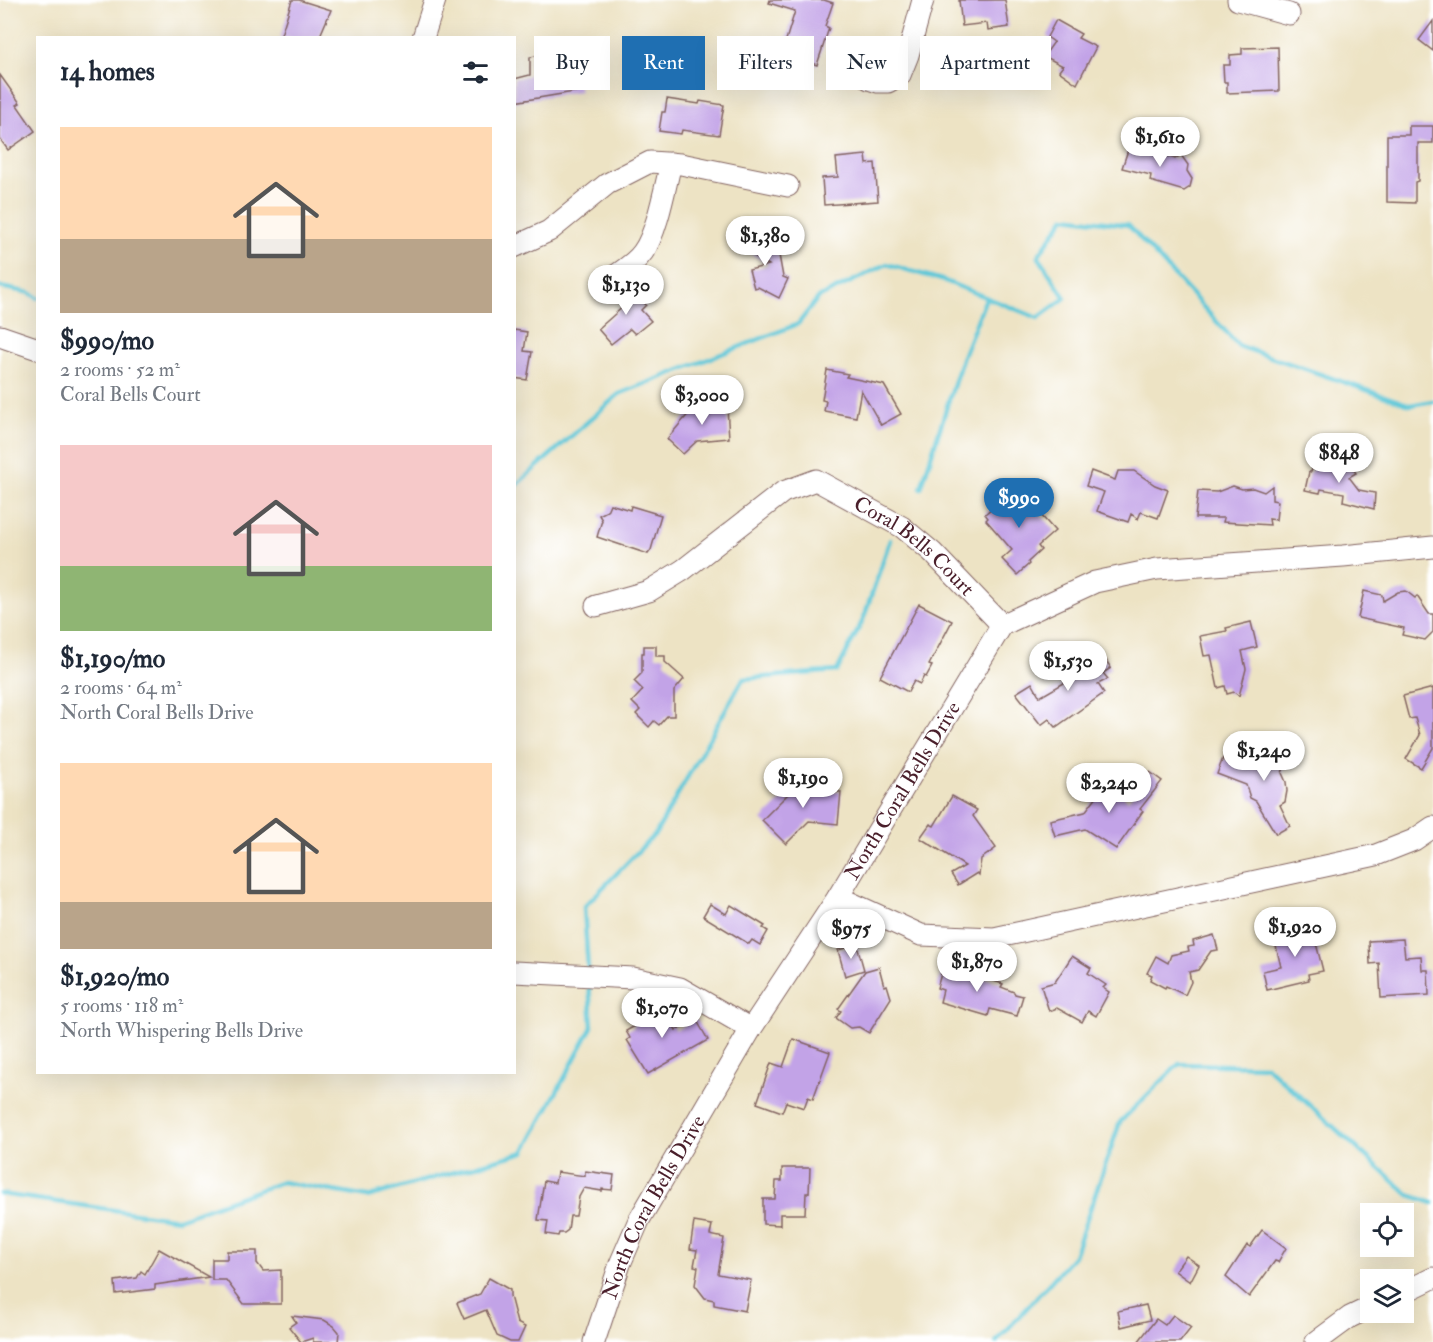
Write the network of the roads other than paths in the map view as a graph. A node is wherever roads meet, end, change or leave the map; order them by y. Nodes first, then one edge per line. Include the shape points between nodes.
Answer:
1 (435, 0) edge
2 (923, 0) edge
3 (1238, 0) edge
4 (1289, 14) dead end
5 (424, 36) edge
6 (908, 55) edge
7 (670, 163) junction
8 (788, 186) dead end
9 (516, 246) edge
10 (615, 276) dead end
11 (0, 336) edge
12 (36, 348) edge
13 (1433, 547) edge
14 (596, 606) dead end
15 (1002, 625) junction
16 (1433, 827) edge
17 (838, 897) junction
18 (516, 972) edge
19 (751, 1029) junction
20 (1433, 1278) edge
21 (1414, 1287) edge
22 (1360, 1312) edge
23 (594, 1342) edge
24 (1316, 1342) edge

1 - 5 street
2 - 6 street
3 - 4 street
7 - 8 street
7 - 9 street via 650,162 607,184 549,231
7 - 10 street via 661,206 644,251
11 - 12 street
13 - 15 street via 1156,569 1095,582
14 - 15 street, Coral Bells Court via 649,591 683,570 783,492 816,480 902,527 932,552
15 - 17 street, North Coral Bells Drive
16 - 17 street via 1414,840 1376,855 994,939 921,935
17 - 19 street, North Coral Bells Drive
18 - 19 street via 633,978 681,988
19 - 23 street, North Coral Bells Drive via 639,1220
20 - 21 street
22 - 24 street

